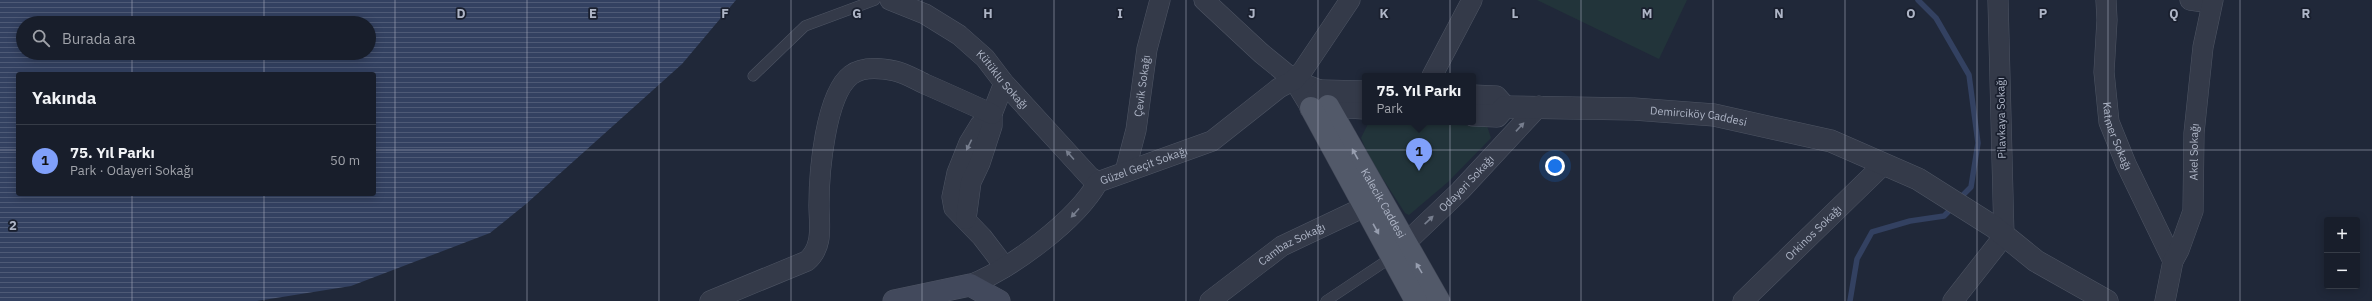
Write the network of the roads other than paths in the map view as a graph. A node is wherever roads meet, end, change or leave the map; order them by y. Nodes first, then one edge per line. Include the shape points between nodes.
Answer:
1 (875, 0) edge
2 (890, 0) edge
3 (1160, 0) edge
4 (1204, 0) edge
5 (1350, 0) edge
6 (1472, 0) edge
7 (1998, 0) edge
8 (2106, 0) edge
9 (2190, 0) edge
10 (2212, 2) edge
11 (928, 7) edge
12 (1434, 73) edge
13 (752, 76) dead end
14 (1294, 80) junction
15 (1004, 83) junction
16 (1362, 93) edge
17 (1476, 96) edge
18 (1320, 102) junction
19 (1505, 106) junction
20 (1539, 106) junction
21 (1362, 108) edge
22 (992, 114) junction
23 (1476, 115) edge
24 (1883, 166) junction
25 (1125, 172) junction
26 (1098, 182) junction
27 (1372, 203) junction
28 (1995, 233) junction
29 (1398, 250) junction
30 (2036, 261) junction
31 (2173, 261) junction
32 (1005, 267) junction
33 (970, 285) junction
34 (710, 301) edge
35 (894, 301) edge
36 (999, 301) edge
37 (1210, 301) edge
38 (1326, 301) edge
39 (1416, 301) edge
40 (1439, 301) edge
41 (1743, 301) edge
42 (1953, 301) edge
43 (2084, 301) edge
44 (2107, 301) edge
45 (2165, 301) edge

1 - 13 lane via 805,26
2 - 11 street, Kütüklu Sokağı
3 - 25 street, Çevik Sokağı via 1148,49 1136,130
4 - 14 street, Kalecik Caddesi
5 - 14 street, Güzel Geçit Sokağı via 1304,70
6 - 12 street
7 - 28 street, Pilavkaya Sokağı
8 - 31 street, Katmer Sokağı via 2104,72 2109,122 2126,164
9 - 10 street
10 - 31 street, Akel Sokağı via 2203,47 2194,133 2193,211
11 - 15 street, Kütüklu Sokağı via 986,58
14 - 18 street, Kalecik Caddesi
14 - 25 street, Güzel Geçit Sokağı via 1279,88 1212,141
15 - 22 street
26 -> 15 street, Kütüklu Sokağı via 1090,178
16 - 18 street
17 - 19 street, Demirciköy Caddesi via 1496,97
18 - 21 street
18 - 27 main road, Kalecik Caddesi
19 - 20 street, Demirciköy Caddesi
19 - 23 street via 1496,116
20 - 24 street, Demirciköy Caddesi via 1714,115 1831,141
29 -> 20 street, Odayeri Sokağı via 1460,191
22 - 32 street via 980,125 957,174 952,197 954,208
22 - 34 street via 896,71 874,68 852,74 839,90 829,122 821,174 820,232 815,255 808,261
24 - 28 street, Demirciköy Caddesi
24 - 41 street, Orkinos Sokağı
25 - 26 street, Güzel Geçit Sokağı
26 -> 32 street, Güzel Geçit Sokağı via 1090,197 1070,218
27 - 29 main road, Kalecik Caddesi
27 - 37 street, Cambaz Sokağı via 1282,246
28 - 30 street, Demirciköy Caddesi
28 - 42 street
29 - 38 lane
29 - 39 main road, Kalecik Caddesi
40 -> 29 main road, Kalecik Caddesi
30 - 43 street
30 - 44 street, Demirciköy Caddesi
31 - 45 street, Akel Sokağı
32 - 33 street, Güzel Geçit Sokağı
33 - 35 main road
33 - 36 main road

